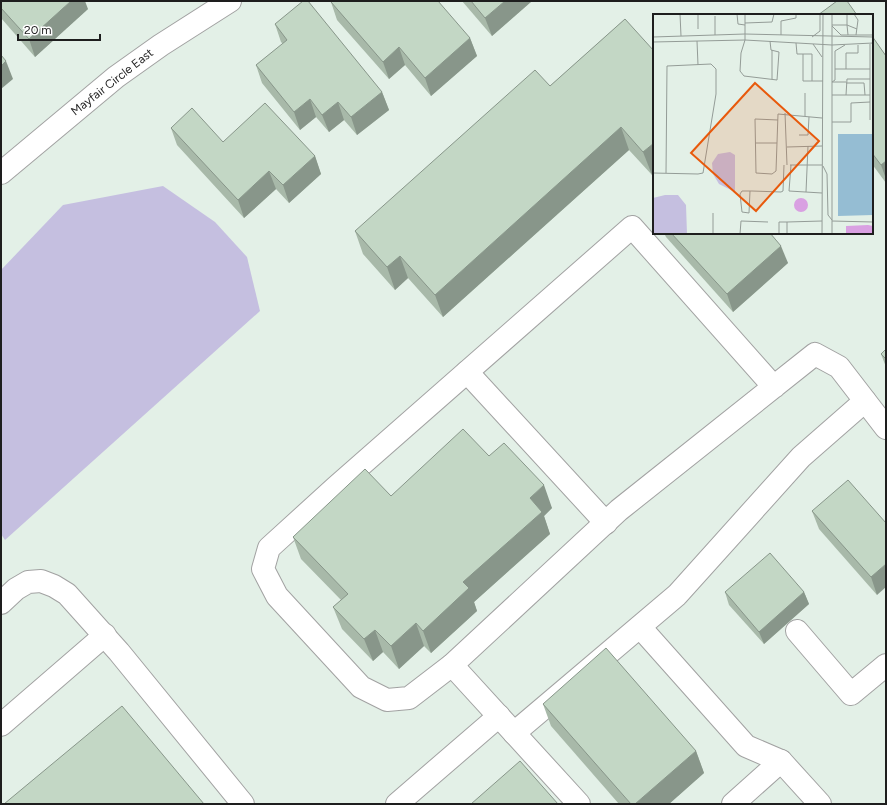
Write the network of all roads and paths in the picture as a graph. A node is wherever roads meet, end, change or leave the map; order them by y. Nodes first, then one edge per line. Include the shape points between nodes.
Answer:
1 (230, 1) edge
2 (1, 173) edge
3 (467, 372) junction
4 (774, 386) junction
5 (865, 401) junction
6 (886, 428) edge
7 (606, 523) junction
8 (1, 603) edge
9 (640, 626) junction
10 (797, 630) dead end
11 (105, 635) junction
12 (452, 665) junction
13 (886, 665) edge
14 (499, 716) junction
15 (1, 725) edge
16 (514, 733) junction
17 (539, 760) junction
18 (781, 761) junction
19 (521, 773) edge
20 (243, 804) edge
21 (397, 804) edge
22 (579, 804) edge
23 (733, 804) edge
24 (820, 804) edge

1 - 2 street, Mayfair Circle East via 116,77
3 - 4 street via 632,227
3 - 7 street
3 - 12 street via 269,548 263,569 277,596 361,687 387,700 409,698
4 - 5 street via 814,354 839,367
4 - 7 street
5 - 6 street
5 - 9 street via 801,457 677,595
7 - 12 street
8 - 11 street via 28,582 41,581 67,594
9 - 16 street
9 - 18 street via 746,746
10 - 13 street via 851,694
11 - 15 street
11 - 20 street
12 - 14 street
14 - 16 street
14 - 21 street
16 - 17 street
17 - 19 street
17 - 22 street
18 - 23 street
18 - 24 street

